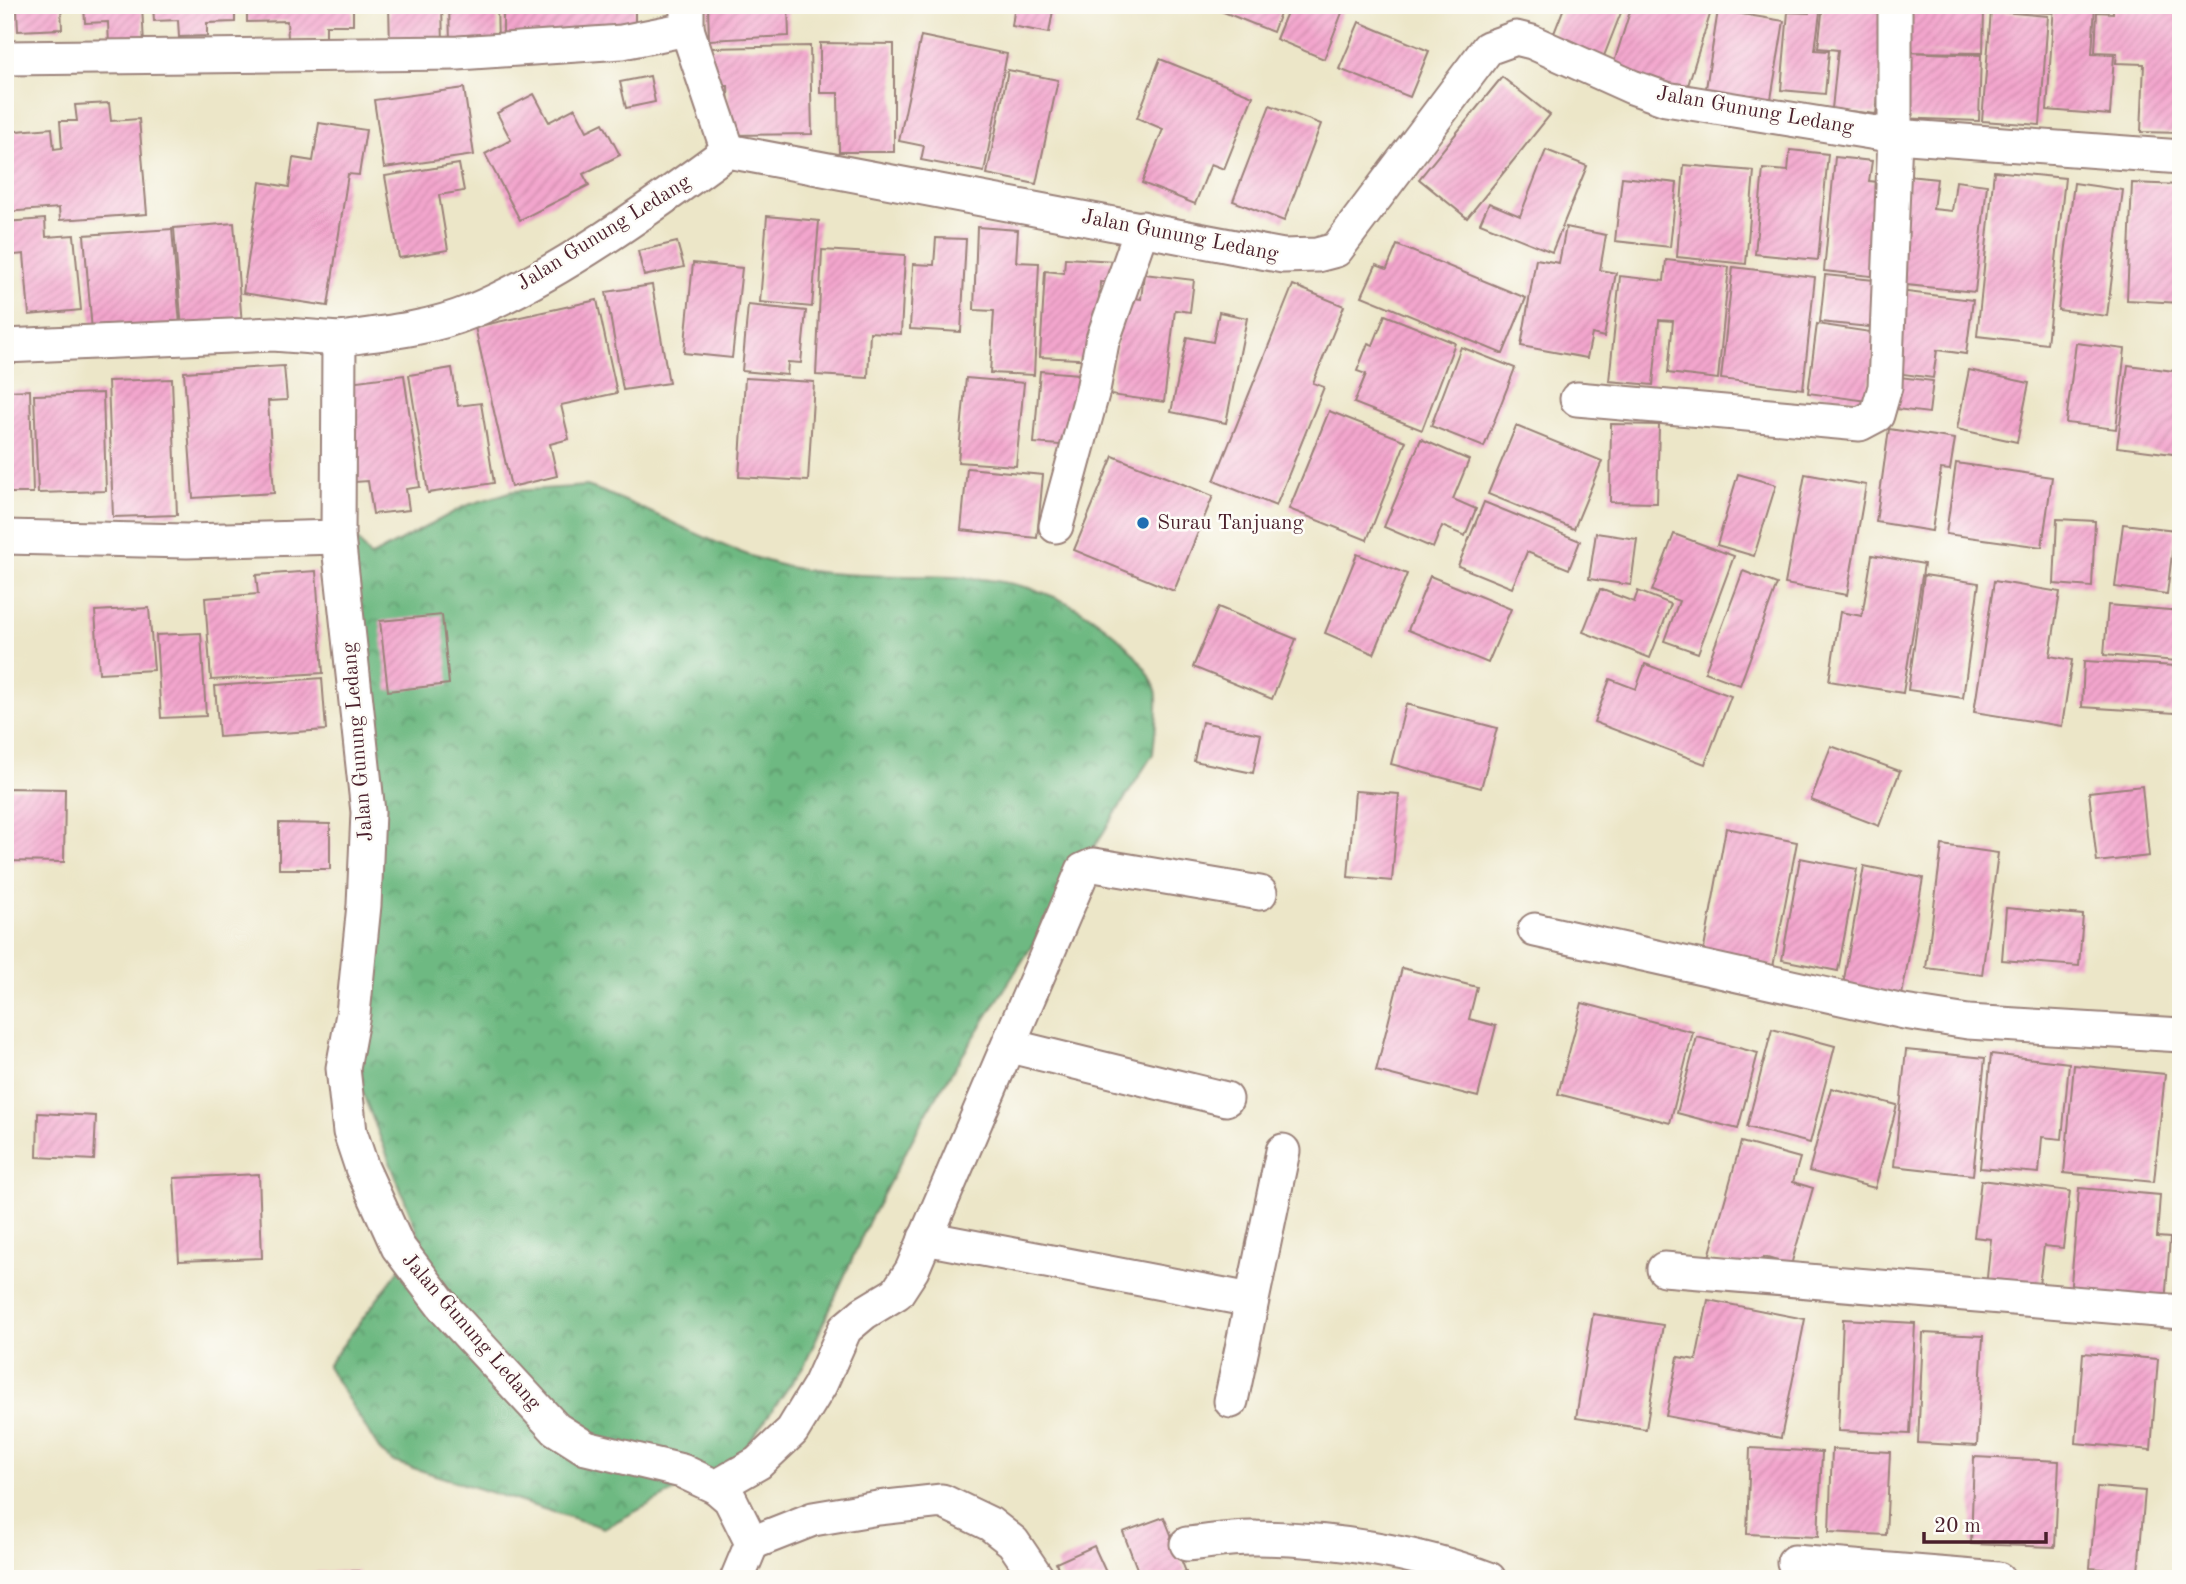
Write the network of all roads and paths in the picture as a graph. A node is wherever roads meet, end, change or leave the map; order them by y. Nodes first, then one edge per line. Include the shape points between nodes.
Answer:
1 (1895, 5) edge
2 (687, 17) edge
3 (5, 58) edge
4 (1895, 136) junction
5 (728, 151) junction
6 (2181, 158) edge
7 (1142, 228) junction
8 (340, 339) junction
9 (5, 345) edge
10 (1577, 399) dead end
11 (1056, 526) dead end
12 (5, 537) edge
13 (338, 537) junction
14 (1261, 893) dead end
15 (1535, 929) dead end
16 (2181, 1035) edge
17 (1010, 1046) junction
18 (1226, 1099) dead end
19 (1283, 1151) dead end
20 (925, 1238) junction
21 (1664, 1269) dead end
22 (1251, 1300) junction
23 (2181, 1312) edge
24 (1231, 1401) dead end
25 (716, 1487) junction
26 (752, 1543) junction
27 (1187, 1544) dead end
28 (1794, 1562) dead end
29 (737, 1579) edge
30 (1038, 1579) edge
31 (1489, 1579) edge
32 (1998, 1579) edge

1 - 4 street
2 - 3 street via 622,42 458,53
2 - 5 street
4 - 6 street, Jalan Gunung Ledang
4 - 7 street, Jalan Gunung Ledang via 1666,99 1516,38 1488,48 1336,250 1283,256
4 - 10 street via 1885,387 1881,409 1873,420 1860,424
5 - 7 street, Jalan Gunung Ledang
5 - 8 street, Jalan Gunung Ledang via 587,247 470,312 419,328
7 - 11 street via 1102,342
8 - 9 street via 273,334
8 - 13 street, Jalan Gunung Ledang
12 - 13 street via 187,541
13 - 25 street, Jalan Gunung Ledang via 368,812 364,905 344,1090 350,1132 377,1208 398,1247 446,1310 556,1429 586,1448 682,1471
14 - 17 street via 1088,867 1079,875
15 - 16 street via 1903,1012 1968,1022
17 - 18 street
17 - 20 street
19 - 22 street
20 - 22 street
20 - 25 street via 897,1293 845,1329 821,1385 792,1431 758,1463
21 - 23 street
22 - 24 street
25 - 26 street, Jalan Gunung Ledang via 730,1499
26 - 29 street
26 - 30 street via 813,1519 942,1501 990,1524 1013,1542
27 - 31 street via 1254,1538 1307,1540 1404,1556
28 - 32 street

